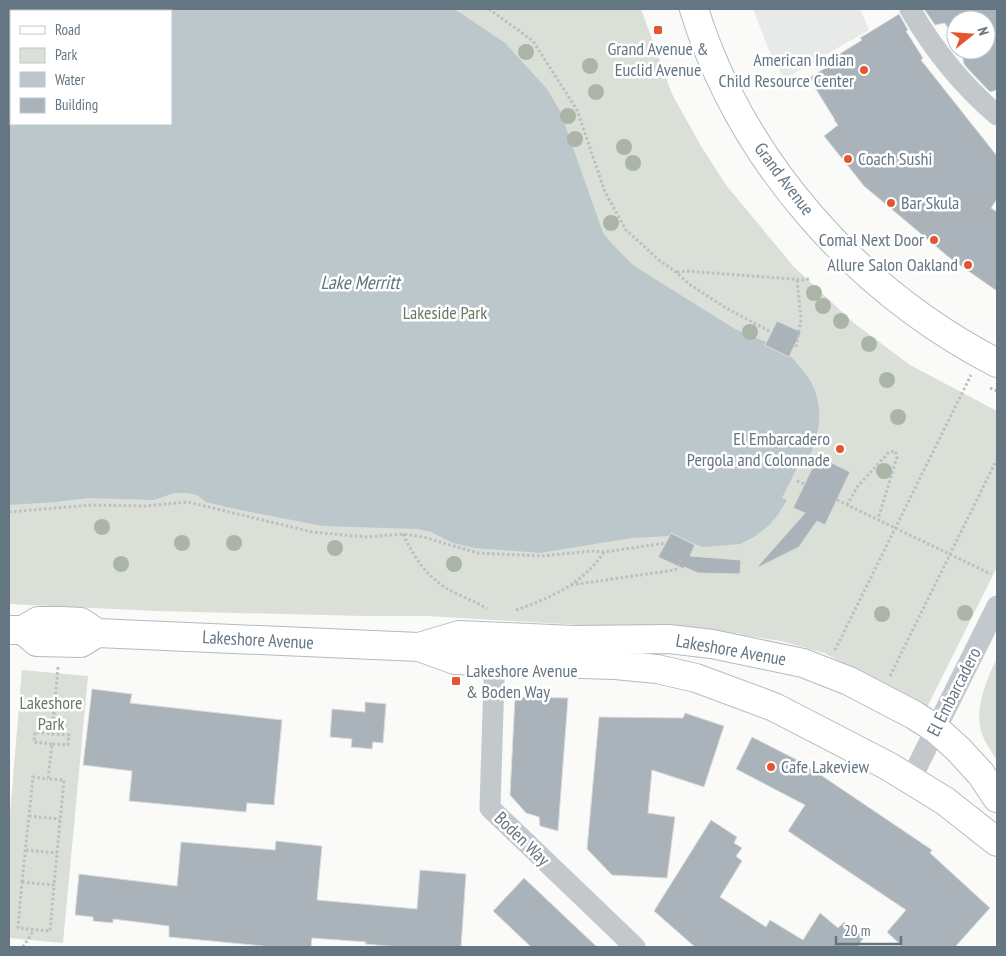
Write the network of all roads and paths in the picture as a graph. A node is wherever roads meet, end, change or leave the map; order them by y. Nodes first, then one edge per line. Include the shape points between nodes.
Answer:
1 (489, 9) edge
2 (694, 9) edge
3 (910, 9) edge
4 (997, 115) edge
5 (676, 272) junction
6 (811, 278) dead end
7 (797, 280) junction
8 (771, 332) dead end
9 (796, 347) dead end
10 (989, 358) edge
11 (997, 459) edge
12 (797, 480) dead end
13 (804, 484) dead end
14 (837, 500) dead end
15 (847, 504) junction
16 (9, 512) edge
17 (878, 519) junction
18 (895, 527) junction
19 (403, 534) junction
20 (666, 543) dead end
21 (604, 552) junction
22 (952, 554) junction
23 (683, 557) dead end
24 (991, 574) dead end
25 (571, 585) junction
26 (997, 606) edge
27 (487, 609) dead end
28 (516, 610) dead end
29 (16, 630) edge
30 (495, 649) junction
31 (58, 666) dead end
32 (825, 671) junction
33 (890, 676) dead end
34 (936, 729) junction
35 (52, 734) junction
36 (52, 744) junction
37 (48, 779) junction
38 (911, 779) junction
39 (997, 798) edge
40 (29, 816) junction
41 (60, 819) junction
42 (997, 842) edge
43 (26, 850) junction
44 (57, 853) junction
45 (22, 882) junction
46 (54, 885) junction
47 (34, 930) junction
48 (23, 947) edge
49 (636, 947) edge

1 - 5 path via 533,41 577,110 605,192 626,230
2 - 10 main road, Grand Avenue via 716,70 737,112 793,195 835,242 902,302 942,332
3 - 4 street via 948,65
5 - 7 path
5 - 8 path via 688,284 726,308
6 - 7 path
7 - 9 path via 801,319
10 - 18 path via 967,384
11 - 22 path
12 - 13 path
14 - 15 path
15 - 17 path
15 - 17 path via 858,486 889,452 895,452 897,457
16 - 19 path via 188,502 312,532 367,537
17 - 18 path
18 - 22 path
18 - 32 path
19 - 21 path via 478,553 541,556
19 - 27 path via 427,573
20 - 21 path
21 - 25 path
22 - 24 path
22 - 33 path
23 - 25 path via 675,570
25 - 28 path
26 - 34 street, El Embarcadero
29 - 30 main road, Lakeshore Avenue via 37,642 81,643 97,633 419,647 455,660
30 - 32 main road, Lakeshore Avenue via 574,640 669,639 712,644 803,663
30 - 38 main road, Lakeshore Avenue via 696,678 774,707
30 - 49 street, Boden Way via 490,808
31 - 35 path
32 - 34 main road, Lakeshore Avenue via 880,696
34 - 38 street, El Embarcadero
34 - 39 main road, Lakeshore Avenue via 981,774
35 - 36 path via 69,735 68,745
35 - 36 path via 35,732 34,742
36 - 37 path
37 - 40 path via 33,777
37 - 41 path via 64,780
38 - 42 main road, Lakeshore Avenue
40 - 41 path
40 - 43 path
41 - 44 path
43 - 44 path
43 - 45 path
44 - 46 path
45 - 46 path
45 - 47 path via 18,928
46 - 47 path via 50,932
47 - 48 path

